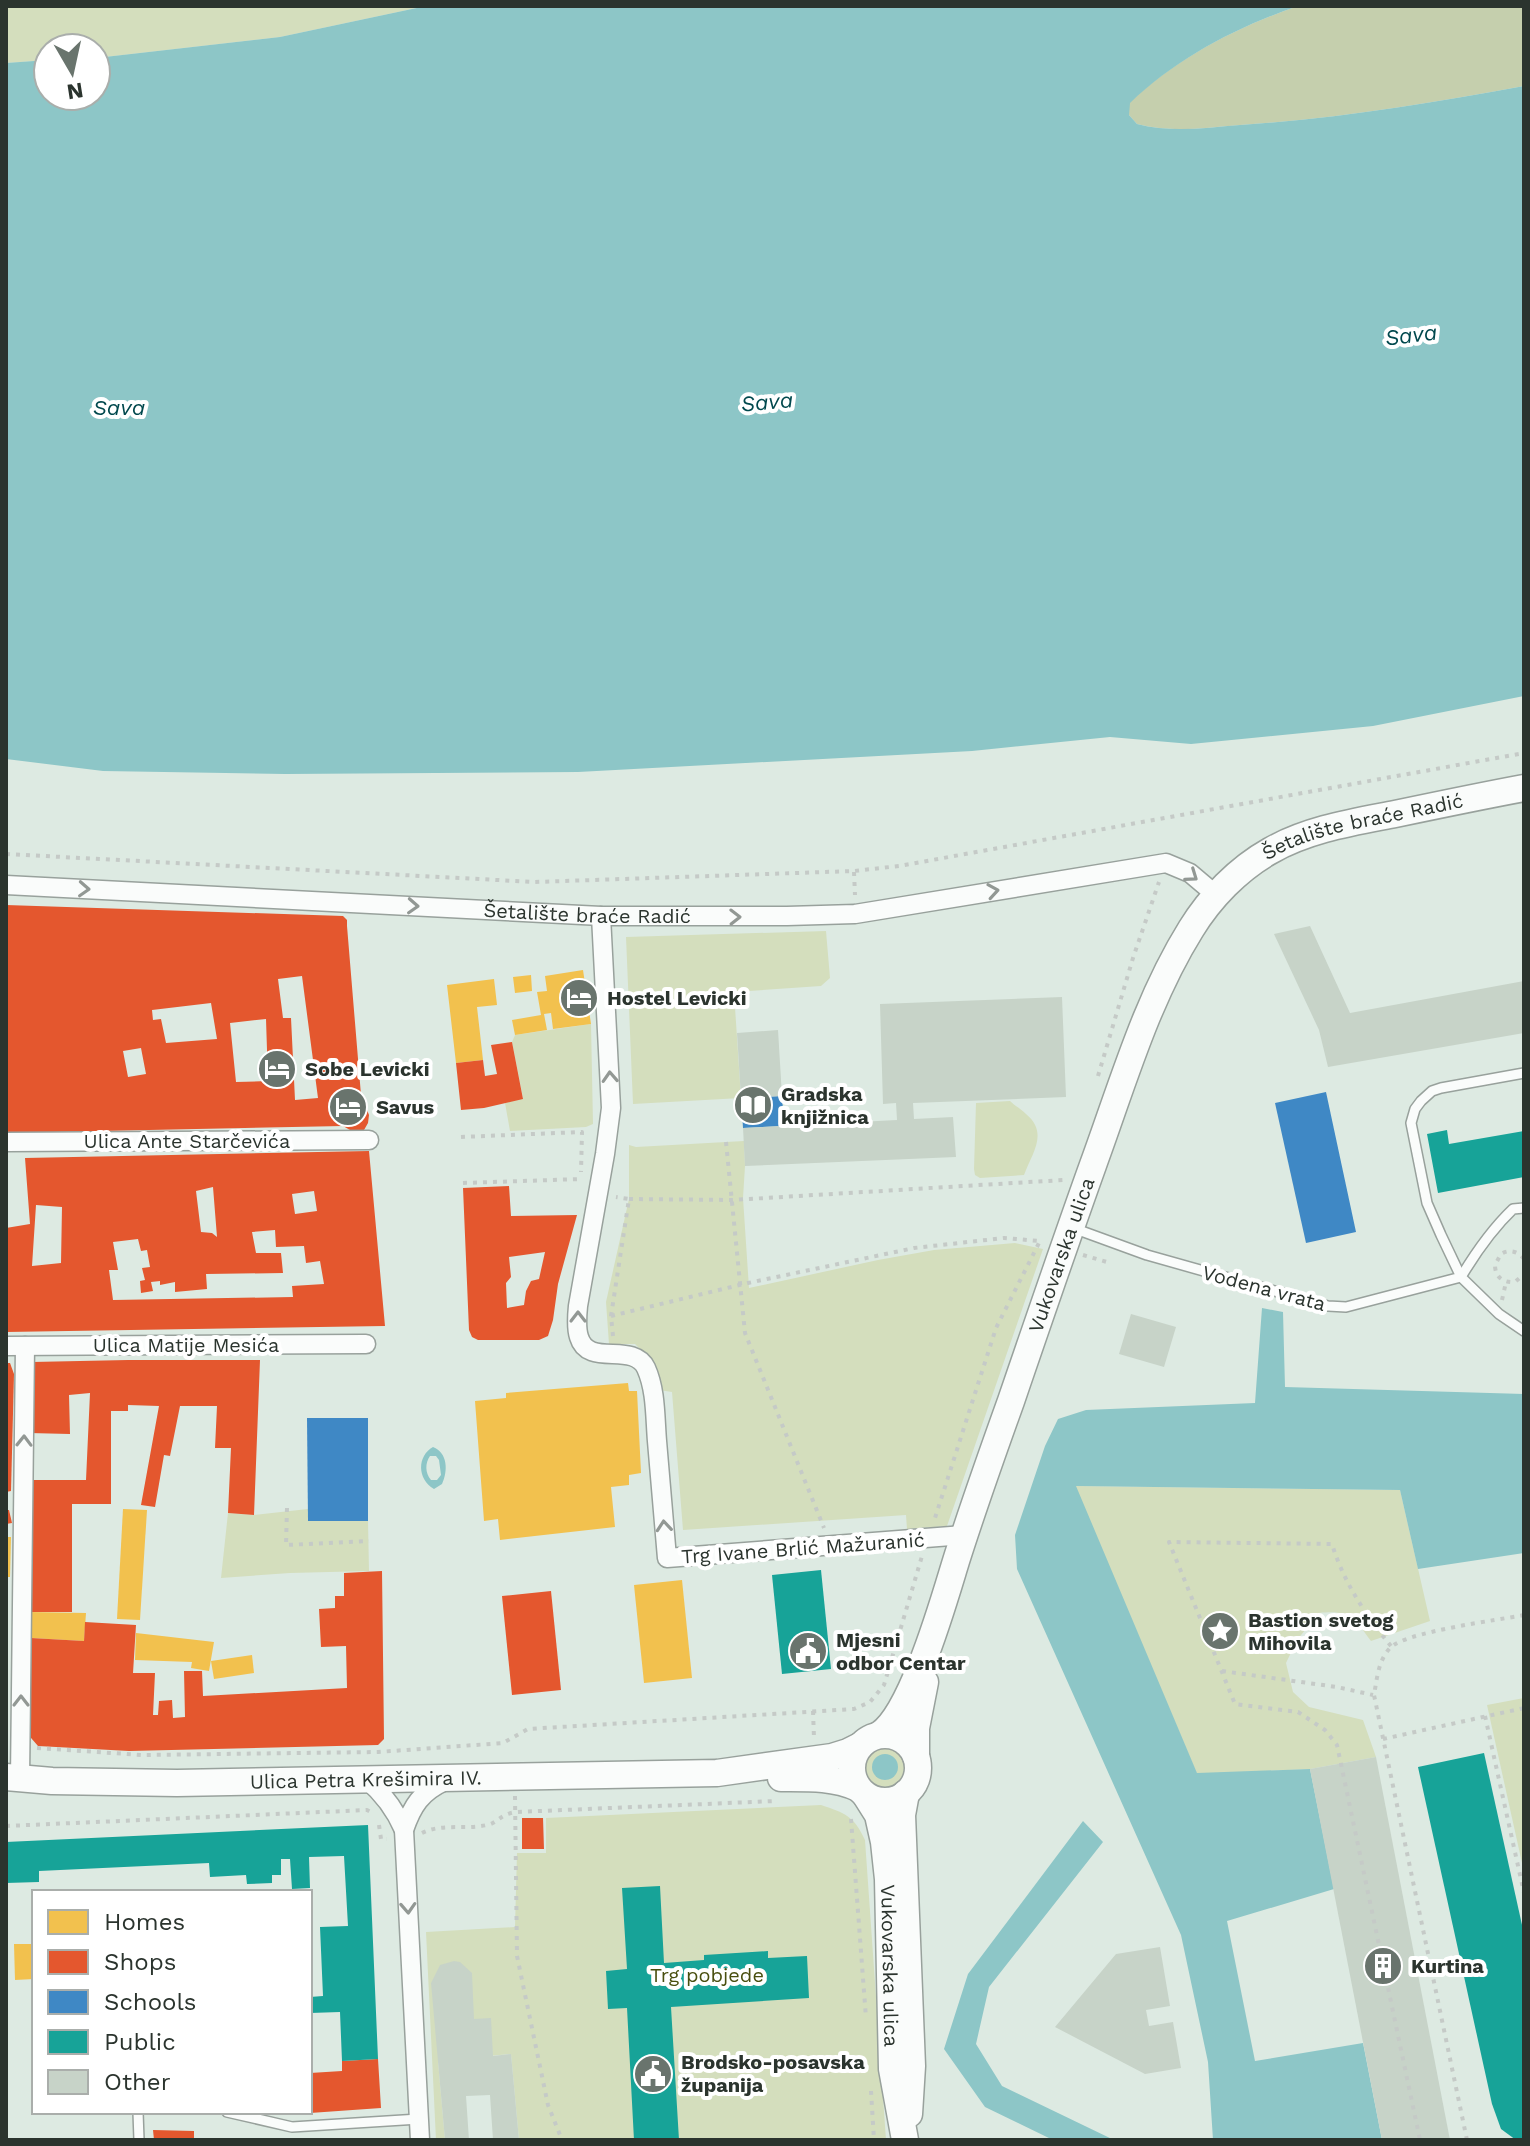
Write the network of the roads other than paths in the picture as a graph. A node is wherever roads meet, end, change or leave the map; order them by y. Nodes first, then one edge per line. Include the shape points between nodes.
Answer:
1 (1524, 788) edge
2 (6, 885) edge
3 (1216, 895) junction
4 (601, 916) junction
5 (1524, 1073) edge
6 (369, 1140) dead end
7 (6, 1142) edge
8 (1524, 1208) edge
9 (1071, 1227) junction
10 (1461, 1277) junction
11 (1524, 1331) edge
12 (366, 1344) dead end
13 (6, 1346) edge
14 (25, 1346) junction
15 (964, 1535) junction
16 (14, 1587) edge
17 (936, 1627) junction
18 (870, 1741) junction
19 (916, 1756) junction
20 (717, 1773) junction
21 (11, 1778) edge
22 (453, 1778) junction
23 (366, 1779) junction
24 (906, 1793) junction
25 (857, 1799) junction
26 (404, 1830) junction
27 (138, 2114) edge
28 (236, 2114) edge
29 (419, 2119) junction
30 (905, 2139) edge
31 (139, 2140) edge
32 (420, 2140) edge

1 - 3 main road, Šetalište braće Radić via 1300,837 1270,851
2 -> 4 street, Šetalište braće Radić
4 -> 3 street, Šetalište braće Radić via 855,914 1166,863 1190,873
3 - 9 main road, Vukovarska ulica via 1166,971
15 -> 4 street, Trg Ivane Brlić Mažuranić via 667,1558 648,1372 632,1356 592,1353 579,1338 578,1306 611,1108
5 - 10 lane via 1441,1088 1415,1109 1411,1123 1427,1203
6 - 7 street, Ulica Ante Starčevića
8 - 10 lane via 1503,1218
9 - 10 lane, Vodena vrata via 1147,1255 1328,1306 1346,1307
9 - 15 main road, Vukovarska ulica
10 - 11 lane
12 - 14 street, Ulica Matije Mesića
13 - 14 street, Ulica Matije Mesića
16 -> 14 street
15 - 17 main road, Vukovarska ulica
21 -> 16 street via 21,1747
17 - 18 main road, Vukovarska ulica via 901,1710 891,1726
17 - 19 main road, Vukovarska ulica via 916,1728
18 - 19 main road via 891,1735
18 - 20 main road, Ulica Petra Krešimira IV. via 832,1757
18 - 25 main road via 854,1756 851,1767
19 - 24 main road via 917,1776
20 - 22 main road, Ulica Petra Krešimira IV.
20 - 25 main road, Ulica Petra Krešimira IV. via 826,1778 846,1783
21 - 23 main road, Ulica Petra Krešimira IV. via 161,1783
22 - 23 main road, Ulica Petra Krešimira IV.
22 - 26 street via 416,1802
23 - 26 street via 381,1791
24 - 25 main road via 886,1801
24 - 30 main road, Vukovarska ulica via 902,1815 912,2066
25 - 30 main road, Vukovarska ulica via 878,1815 884,1842 892,2069
26 -> 29 street
27 - 31 lane
28 - 29 lane via 292,2127
29 - 32 street

